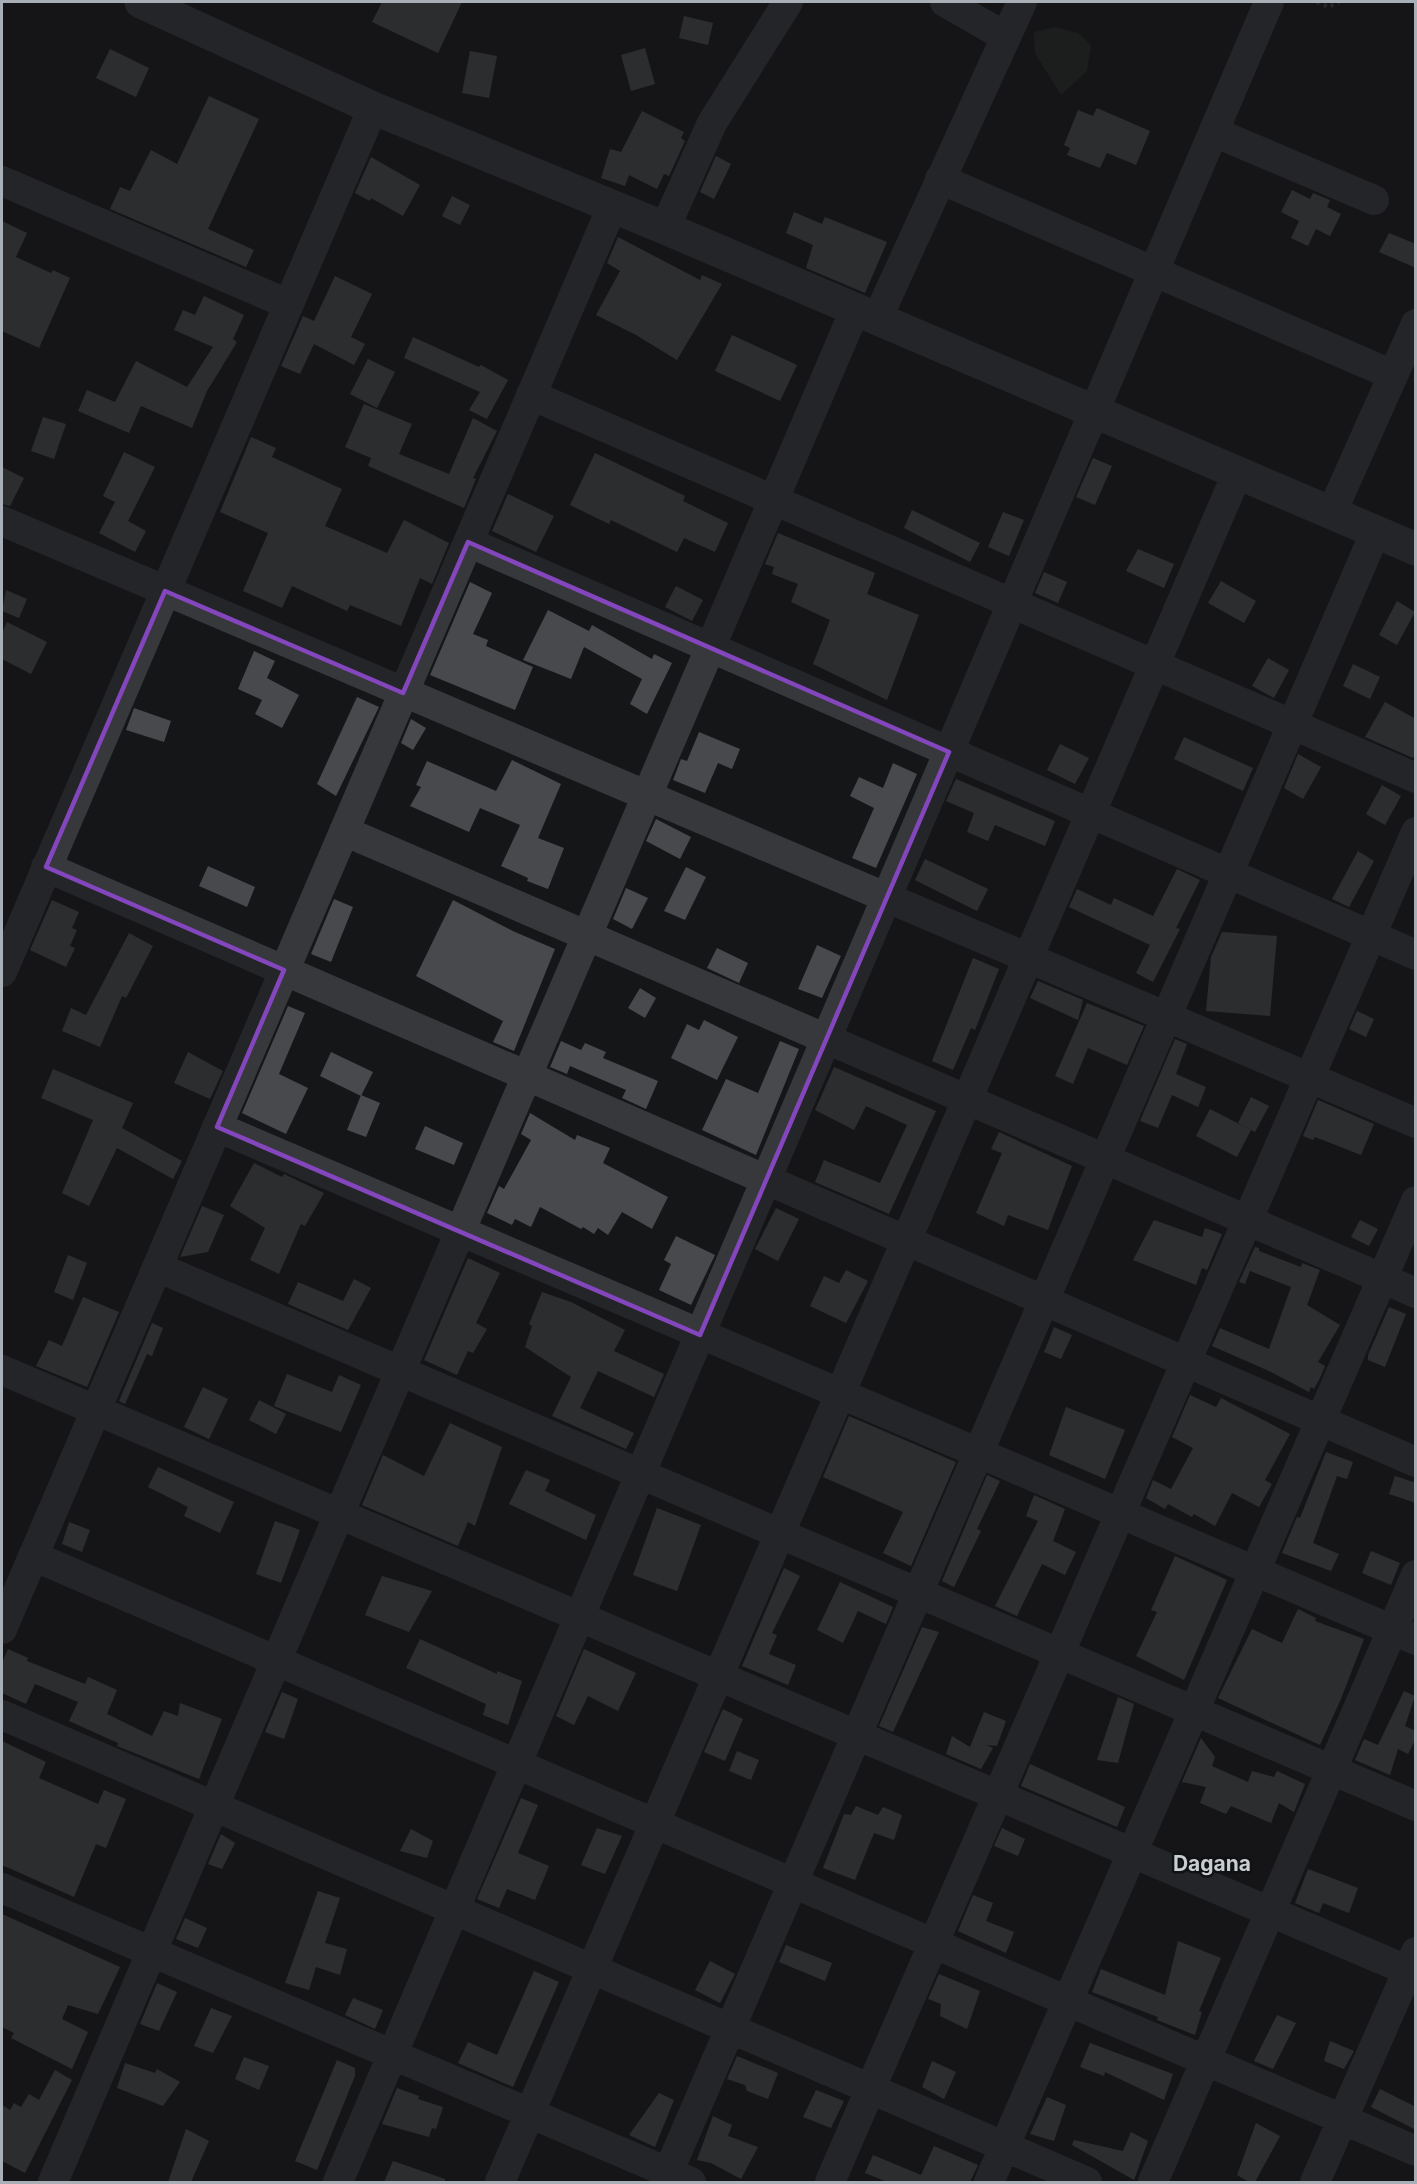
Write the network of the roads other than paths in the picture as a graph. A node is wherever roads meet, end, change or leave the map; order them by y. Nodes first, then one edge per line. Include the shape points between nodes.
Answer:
1 (788, 2) edge
2 (945, 2) edge
3 (1022, 2) edge
4 (1269, 2) edge
5 (155, 4) edge
6 (1006, 37) junction
7 (373, 108) junction
8 (1214, 132) junction
9 (940, 179) junction
10 (2, 181) edge
11 (1374, 200) dead end
12 (612, 207) junction
13 (664, 228) junction
14 (1154, 272) junction
15 (288, 304) junction
16 (866, 314) junction
17 (1416, 324) edge
18 (1393, 375) junction
19 (531, 395) junction
20 (1094, 412) junction
21 (1237, 474) junction
22 (773, 500) junction
23 (1331, 514) junction
24 (2, 521) edge
25 (1375, 533) junction
26 (468, 542) junction
27 (1416, 549) edge
28 (165, 591) junction
29 (1012, 604) junction
30 (710, 647) junction
31 (1154, 665) junction
32 (403, 693) junction
33 (1292, 725) junction
34 (949, 752) junction
35 (1416, 778) edge
36 (647, 797) junction
37 (1090, 813) junction
38 (344, 831) junction
39 (1416, 832) edge
40 (46, 867) junction
41 (1228, 873) junction
42 (887, 897) junction
43 (587, 935) junction
44 (1371, 935) junction
45 (1416, 955) edge
46 (1028, 958) junction
47 (284, 970) junction
48 (2, 972) edge
49 (1166, 1017) junction
50 (827, 1039) junction
51 (527, 1076) junction
52 (1309, 1078) junction
53 (967, 1099) junction
54 (1416, 1124) edge
55 (217, 1127) junction
56 (1105, 1159) junction
57 (766, 1180) junction
58 (1416, 1201) edge
59 (1247, 1220) junction
60 (460, 1232) junction
61 (906, 1240) junction
62 (157, 1267) junction
63 (1382, 1278) junction
64 (1416, 1293) edge
65 (1044, 1300) junction
66 (700, 1335) junction
67 (1186, 1362) junction
68 (2, 1370) edge
69 (401, 1372) junction
70 (840, 1394) junction
71 (96, 1410) junction
72 (1320, 1420) junction
73 (978, 1454) junction
74 (1416, 1462) edge
75 (640, 1474) junction
76 (340, 1514) junction
77 (1120, 1514) junction
78 (780, 1533) junction
79 (33, 1556) junction
80 (1254, 1572) junction
81 (1416, 1575) edge
82 (918, 1592) junction
83 (580, 1617) junction
84 (2, 1629) edge
85 (1404, 1635) edge
86 (1059, 1653) junction
87 (277, 1662) junction
88 (718, 1676) junction
89 (1194, 1711) junction
90 (2, 1715) edge
91 (856, 1735) junction
92 (517, 1765) junction
93 (1331, 1770) junction
94 (998, 1796) junction
95 (1416, 1806) edge
96 (215, 1807) junction
97 (655, 1824) junction
98 (1132, 1853) junction
99 (793, 1883) junction
100 (2, 1888) edge
101 (455, 1910) junction
102 (1270, 1912) junction
103 (933, 1944) junction
104 (152, 1953) junction
105 (1413, 1966) edge
106 (592, 1969) junction
107 (1068, 2002) junction
108 (730, 2029) junction
109 (393, 2055) junction
110 (1206, 2061) junction
111 (870, 2089) junction
112 (530, 2114) junction
113 (1342, 2120) junction
114 (1005, 2147) junction
115 (1416, 2151) edge
116 (674, 2179) edge
117 (52, 2182) edge
118 (338, 2182) edge
119 (500, 2182) edge
120 (830, 2182) edge
121 (989, 2182) edge
122 (1087, 2182) edge
123 (1153, 2182) edge
124 (1315, 2182) edge

1 - 13 street via 712,123
2 - 6 street
3 - 6 street
4 - 8 street
5 - 7 street
6 - 9 street
7 - 12 street
7 - 15 street
8 - 11 street
8 - 14 street
9 - 14 street
9 - 16 street
10 - 15 street
12 - 13 street
12 - 19 street
13 - 16 street
14 - 18 street
14 - 20 street
15 - 28 street
16 - 20 street
16 - 22 street
17 - 18 street
18 - 23 street
19 - 22 street
19 - 26 street
20 - 21 street
20 - 29 street
21 - 23 street
21 - 31 street
22 - 29 street
22 - 30 street
23 - 25 street
24 - 28 street
25 - 27 street
25 - 33 street
26 - 30 street
26 - 32 street
28 - 32 street
28 - 40 street
29 - 31 street
29 - 34 street
30 - 34 street
30 - 36 street
31 - 33 street
31 - 37 street
32 - 36 street
32 - 38 street
33 - 35 street
33 - 41 street
34 - 37 street
34 - 42 street
36 - 42 street
36 - 43 street
37 - 41 street
37 - 46 street
38 - 43 street
38 - 47 street
39 - 44 street
40 - 47 street
40 - 48 street
41 - 44 street
41 - 49 street
42 - 46 street
42 - 50 street
43 - 50 street
43 - 51 street
44 - 45 street
44 - 52 street
46 - 49 street
46 - 53 street
47 - 51 street
47 - 55 street
49 - 52 street
49 - 56 street
50 - 53 street
50 - 57 street
51 - 57 street
51 - 60 street
52 - 54 street
52 - 59 street
53 - 56 street
53 - 61 street
55 - 60 street
55 - 62 street
56 - 59 street
56 - 65 street
57 - 61 street
57 - 66 street
58 - 63 street
59 - 63 street
59 - 67 street
60 - 66 street
60 - 69 street
61 - 65 street
61 - 70 street
62 - 69 street
62 - 71 street
63 - 64 street
63 - 72 street
65 - 67 street
65 - 73 street
66 - 70 street
66 - 75 street
67 - 72 street
67 - 77 street
68 - 71 street
69 - 75 street
69 - 76 street
70 - 73 street
70 - 78 street
71 - 76 street
71 - 79 street
72 - 74 street
72 - 80 street
73 - 77 street
73 - 82 street
75 - 78 street
75 - 83 street
76 - 83 street
76 - 87 street
77 - 80 street
77 - 86 street
78 - 82 street
78 - 88 street
79 - 84 street
79 - 87 street
80 - 85 street
80 - 89 street
81 - 85 street
82 - 86 street
82 - 91 street
83 - 88 street
83 - 92 street
85 - 93 street
86 - 89 street
86 - 94 street
87 - 92 street
87 - 96 street
88 - 91 street
88 - 97 street
89 - 93 street
89 - 98 street
90 - 96 street
91 - 94 street
91 - 99 street
92 - 97 street
92 - 101 street
93 - 95 street
93 - 102 street
94 - 98 street
94 - 103 street
96 - 101 street
96 - 104 street
97 - 99 street
97 - 106 street
98 - 102 street
98 - 107 street
99 - 103 street
99 - 108 street
100 - 104 street
101 - 106 street
101 - 109 street
102 - 105 street
102 - 110 street
103 - 107 street
103 - 111 street
104 - 109 street
104 - 117 street
105 - 113 street
106 - 108 street
106 - 112 street
107 - 110 street
107 - 114 street
108 - 111 street
108 - 116 street
109 - 112 street
109 - 118 street
110 - 113 street
110 - 123 street
111 - 114 street
111 - 120 street
112 - 116 street
112 - 119 street
113 - 115 street
113 - 124 street
114 - 121 street
114 - 122 street

